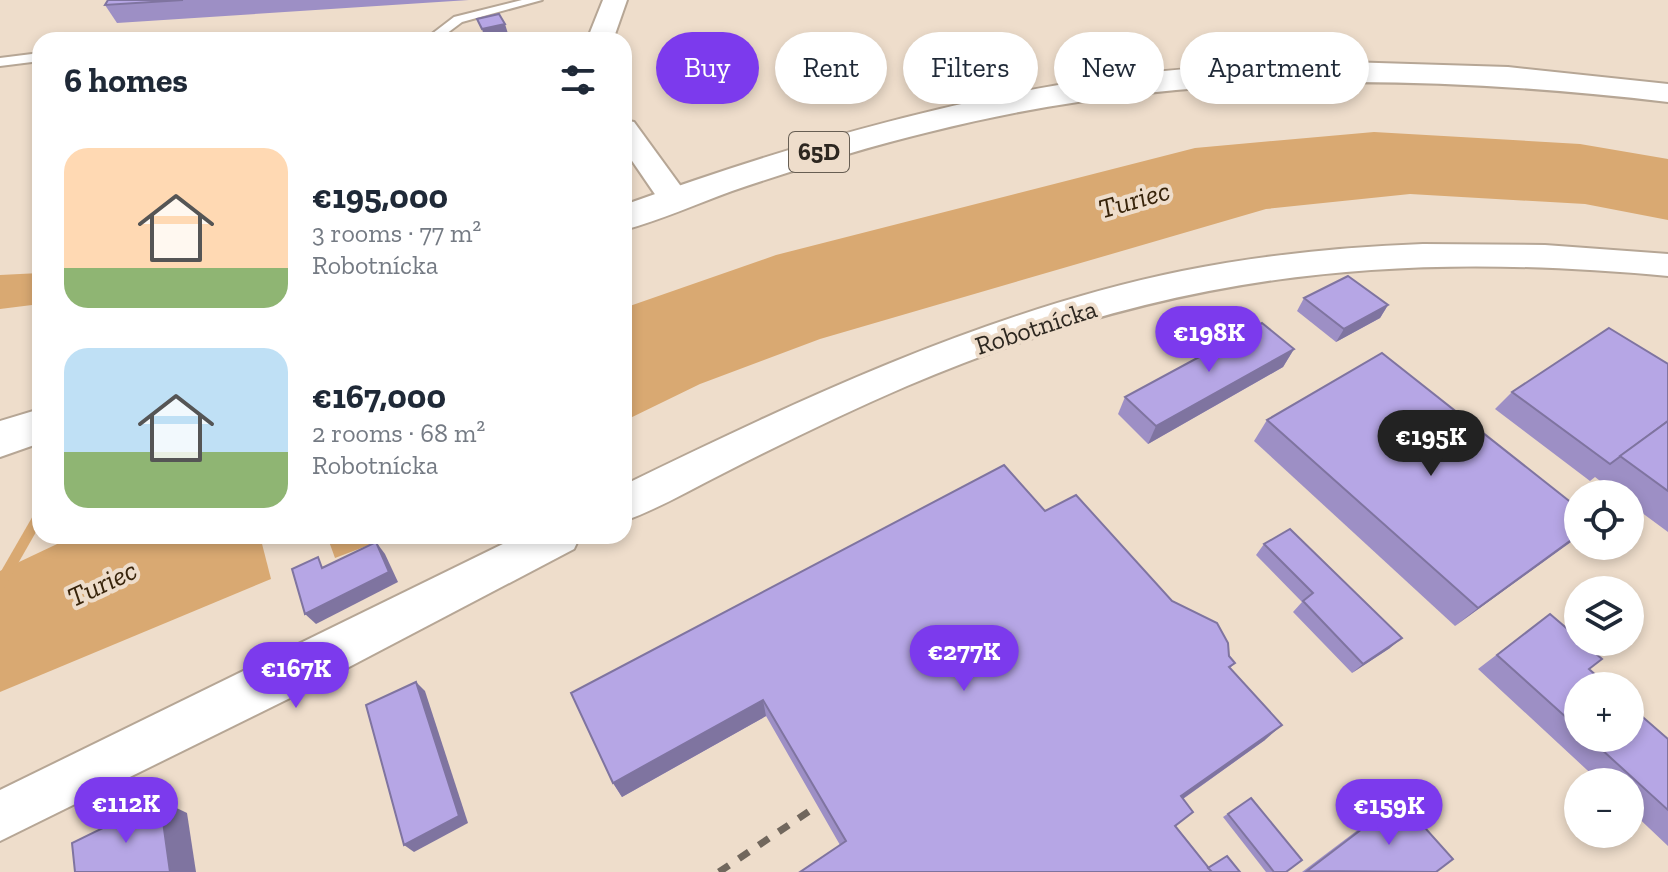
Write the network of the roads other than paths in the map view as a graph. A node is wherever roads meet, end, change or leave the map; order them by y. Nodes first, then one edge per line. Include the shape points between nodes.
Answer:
1 (536, 0) edge
2 (615, 0) edge
3 (441, 32) edge
4 (603, 32) edge
5 (32, 58) edge
6 (0, 62) edge
7 (1668, 93) edge
8 (632, 139) edge
9 (674, 199) junction
10 (632, 215) edge
11 (1668, 265) edge
12 (32, 429) edge
13 (0, 439) edge
14 (632, 500) edge
15 (543, 544) edge
16 (0, 816) edge

1 - 3 lane via 458,19
2 - 4 street
5 - 6 lane
7 - 9 main road, 65D via 1402,72 1142,83 1025,100 920,124
8 - 9 street
9 - 10 main road, 65D
11 - 14 street, Robotnícka via 1524,254 1415,253 1288,265 1178,283 1035,324 877,383
12 - 13 main road
15 - 16 street

